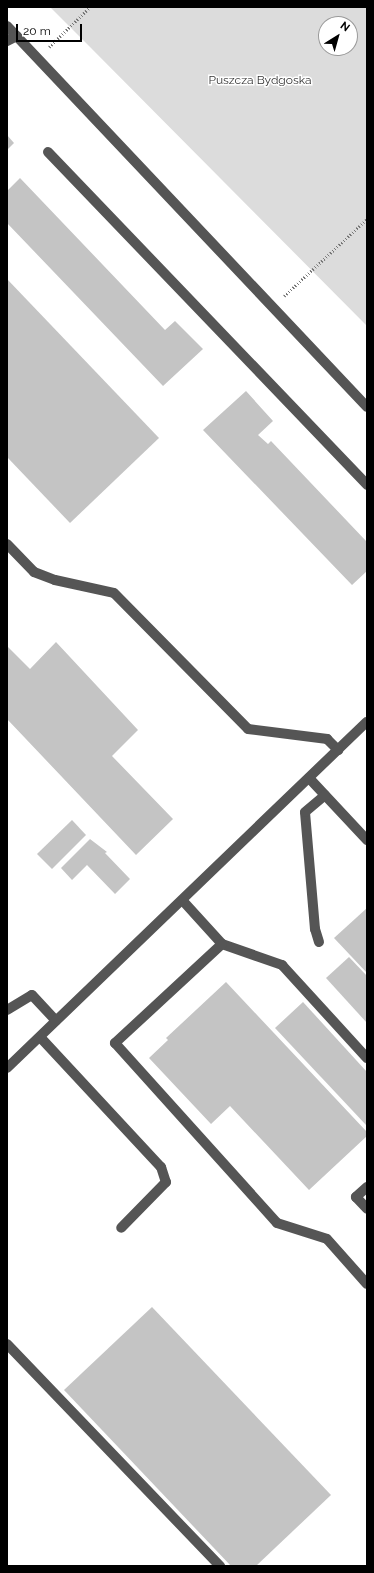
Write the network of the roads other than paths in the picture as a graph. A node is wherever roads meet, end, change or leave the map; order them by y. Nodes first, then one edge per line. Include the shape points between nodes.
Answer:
1 (7, 26) edge
2 (17, 36) junction
3 (7, 41) edge
4 (48, 152) dead end
5 (367, 407) edge
6 (367, 485) edge
7 (7, 544) edge
8 (367, 722) edge
9 (338, 750) junction
10 (309, 778) junction
11 (325, 795) junction
12 (367, 840) edge
13 (183, 901) junction
14 (319, 942) dead end
15 (222, 944) junction
16 (7, 1010) edge
17 (56, 1021) junction
18 (40, 1037) junction
19 (367, 1058) edge
20 (7, 1068) edge
21 (367, 1187) edge
22 (367, 1209) edge
23 (122, 1228) dead end
24 (367, 1284) edge
25 (7, 1344) edge
26 (220, 1566) edge

1 - 2 lane
2 - 3 lane
2 - 5 lane
4 - 6 lane
7 - 9 lane via 34,572 55,580 114,593 248,729 327,739
8 - 9 lane
9 - 10 lane
10 - 11 lane
10 - 13 lane
11 - 12 lane
11 - 14 lane via 305,812 314,929
13 - 15 lane
13 - 17 lane
15 - 19 lane via 282,965
15 - 24 lane via 115,1043 277,1223 327,1239
16 - 17 lane via 32,995
17 - 18 lane
18 - 20 lane
18 - 23 lane via 161,1167 166,1182
21 - 22 lane via 356,1197
25 - 26 lane

